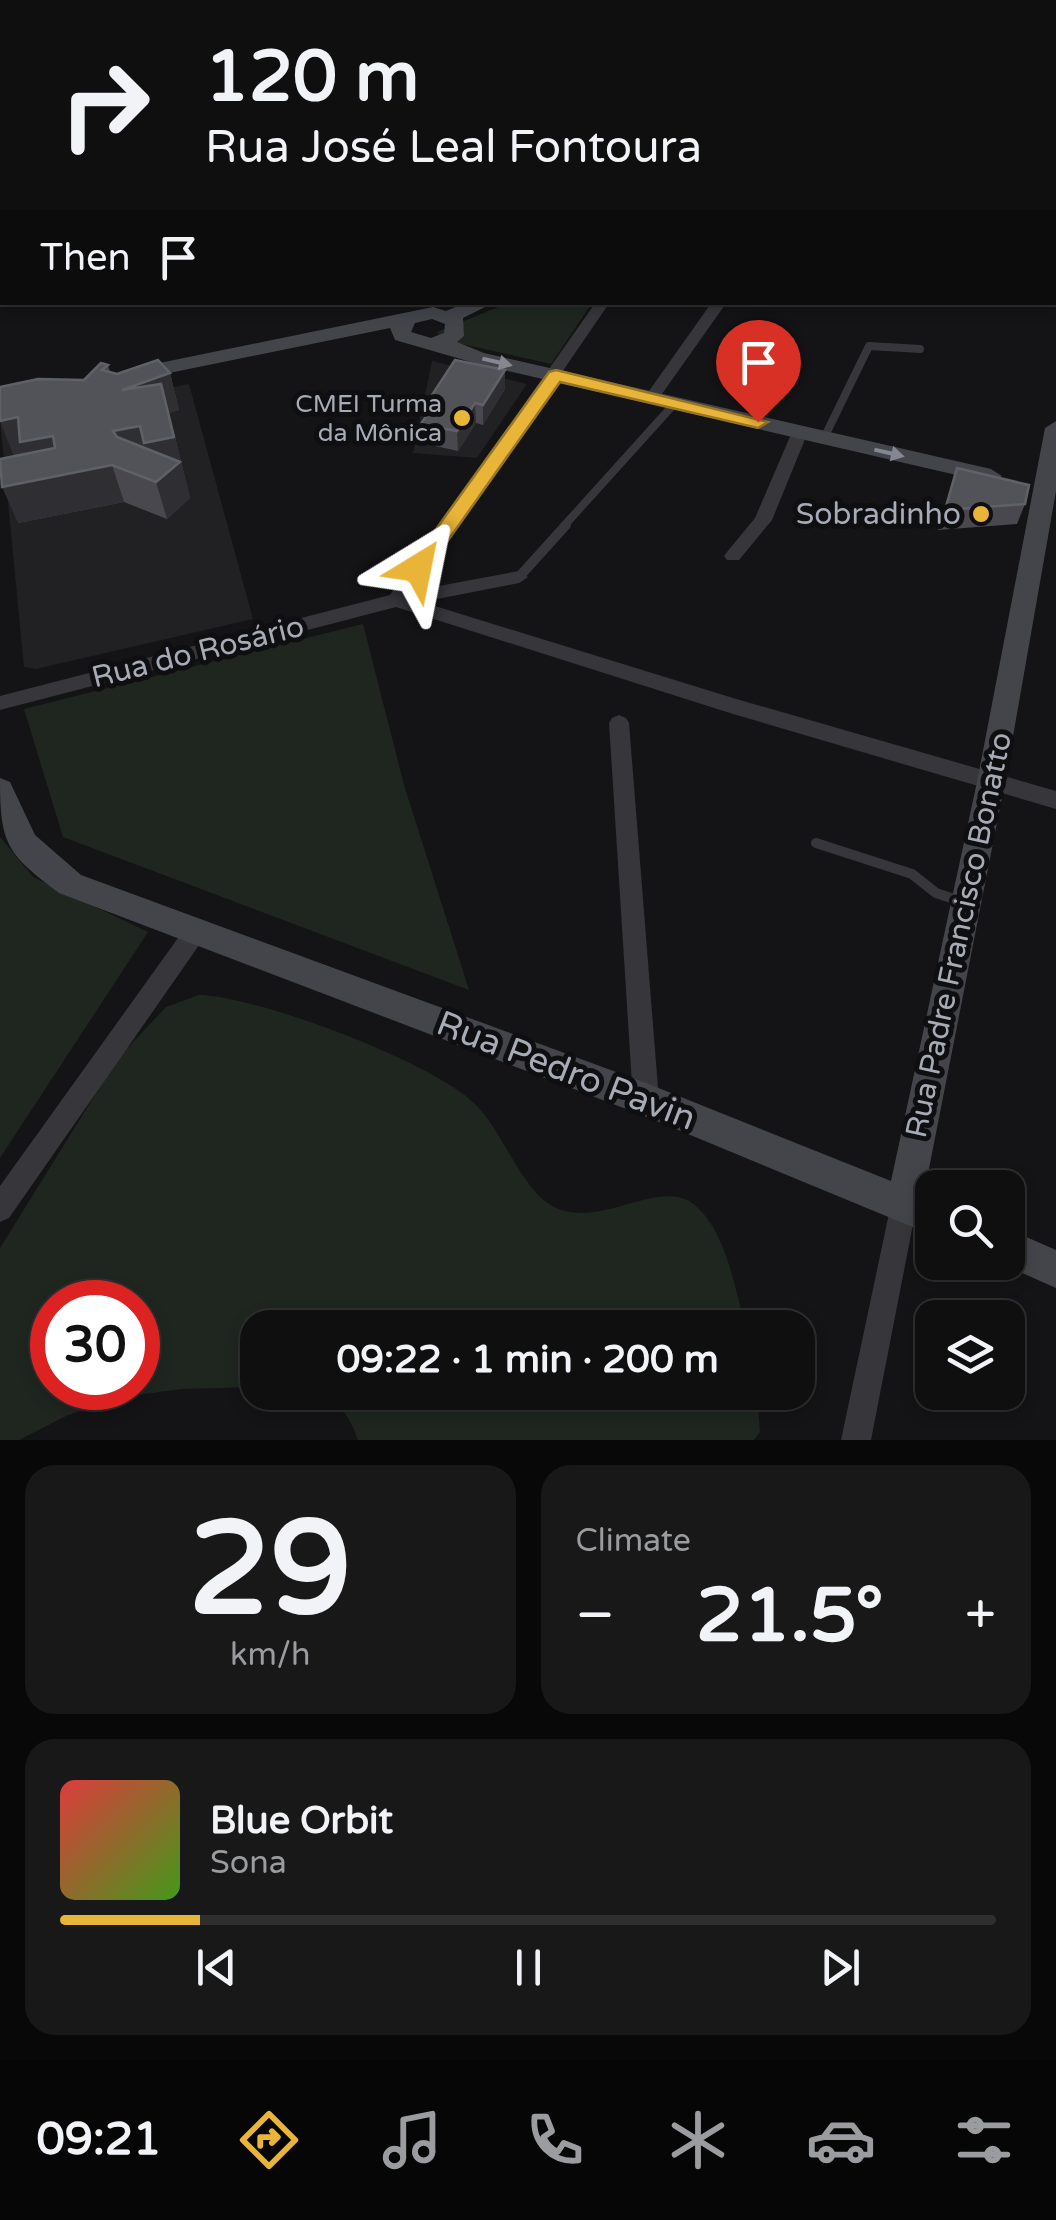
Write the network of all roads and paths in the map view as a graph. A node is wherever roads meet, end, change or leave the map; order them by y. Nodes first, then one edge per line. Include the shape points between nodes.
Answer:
1 (601, 305) edge
2 (718, 305) edge
3 (451, 310) edge
4 (411, 321) junction
5 (441, 343) junction
6 (920, 349) dead end
7 (556, 376) junction
8 (111, 385) edge
9 (652, 398) junction
10 (676, 403) junction
11 (1056, 428) edge
12 (800, 432) junction
13 (824, 438) junction
14 (1033, 486) edge
15 (734, 556) dead end
16 (519, 576) joint
17 (396, 600) junction
18 (0, 703) edge
19 (620, 722) dead end
20 (992, 782) junction
21 (0, 790) edge
22 (1056, 800) edge
23 (816, 843) dead end
24 (966, 903) junction
25 (196, 931) junction
26 (646, 1100) junction
27 (924, 1170) edge
28 (0, 1209) edge
29 (915, 1209) edge
30 (915, 1221) edge
31 (1025, 1255) edge
32 (1056, 1269) edge
33 (856, 1440) edge

1 - 7 street
2 - 9 street
3 - 4 street
3 - 5 street via 458,331
4 - 5 street via 414,343
4 - 8 street
5 -> 7 street
6 - 13 lane via 869,346
7 - 9 street
7 - 17 street
9 - 10 street
10 - 12 street
10 - 16 lane
11 - 14 street, Rua Padre Francisco Bonatto
12 - 13 street
12 - 15 street via 763,520
13 -> 14 street
14 - 20 street, Rua Padre Francisco Bonatto
16 - 17 street, Rua do Rosário
17 - 18 street, Rua do Rosário
17 - 20 street
19 - 26 street
20 - 22 street
20 - 24 street, Rua Padre Francisco Bonatto
21 - 25 street, Rua Pedro Pavin via 11,829 34,858 70,884
23 - 24 lane via 912,874 936,893
24 - 27 street, Rua Padre Francisco Bonatto
25 - 26 street, Rua Pedro Pavin
25 - 28 street
26 - 29 street, Rua Pedro Pavin
30 - 33 street, Rua Padre Francisco Bonatto
31 - 32 street

